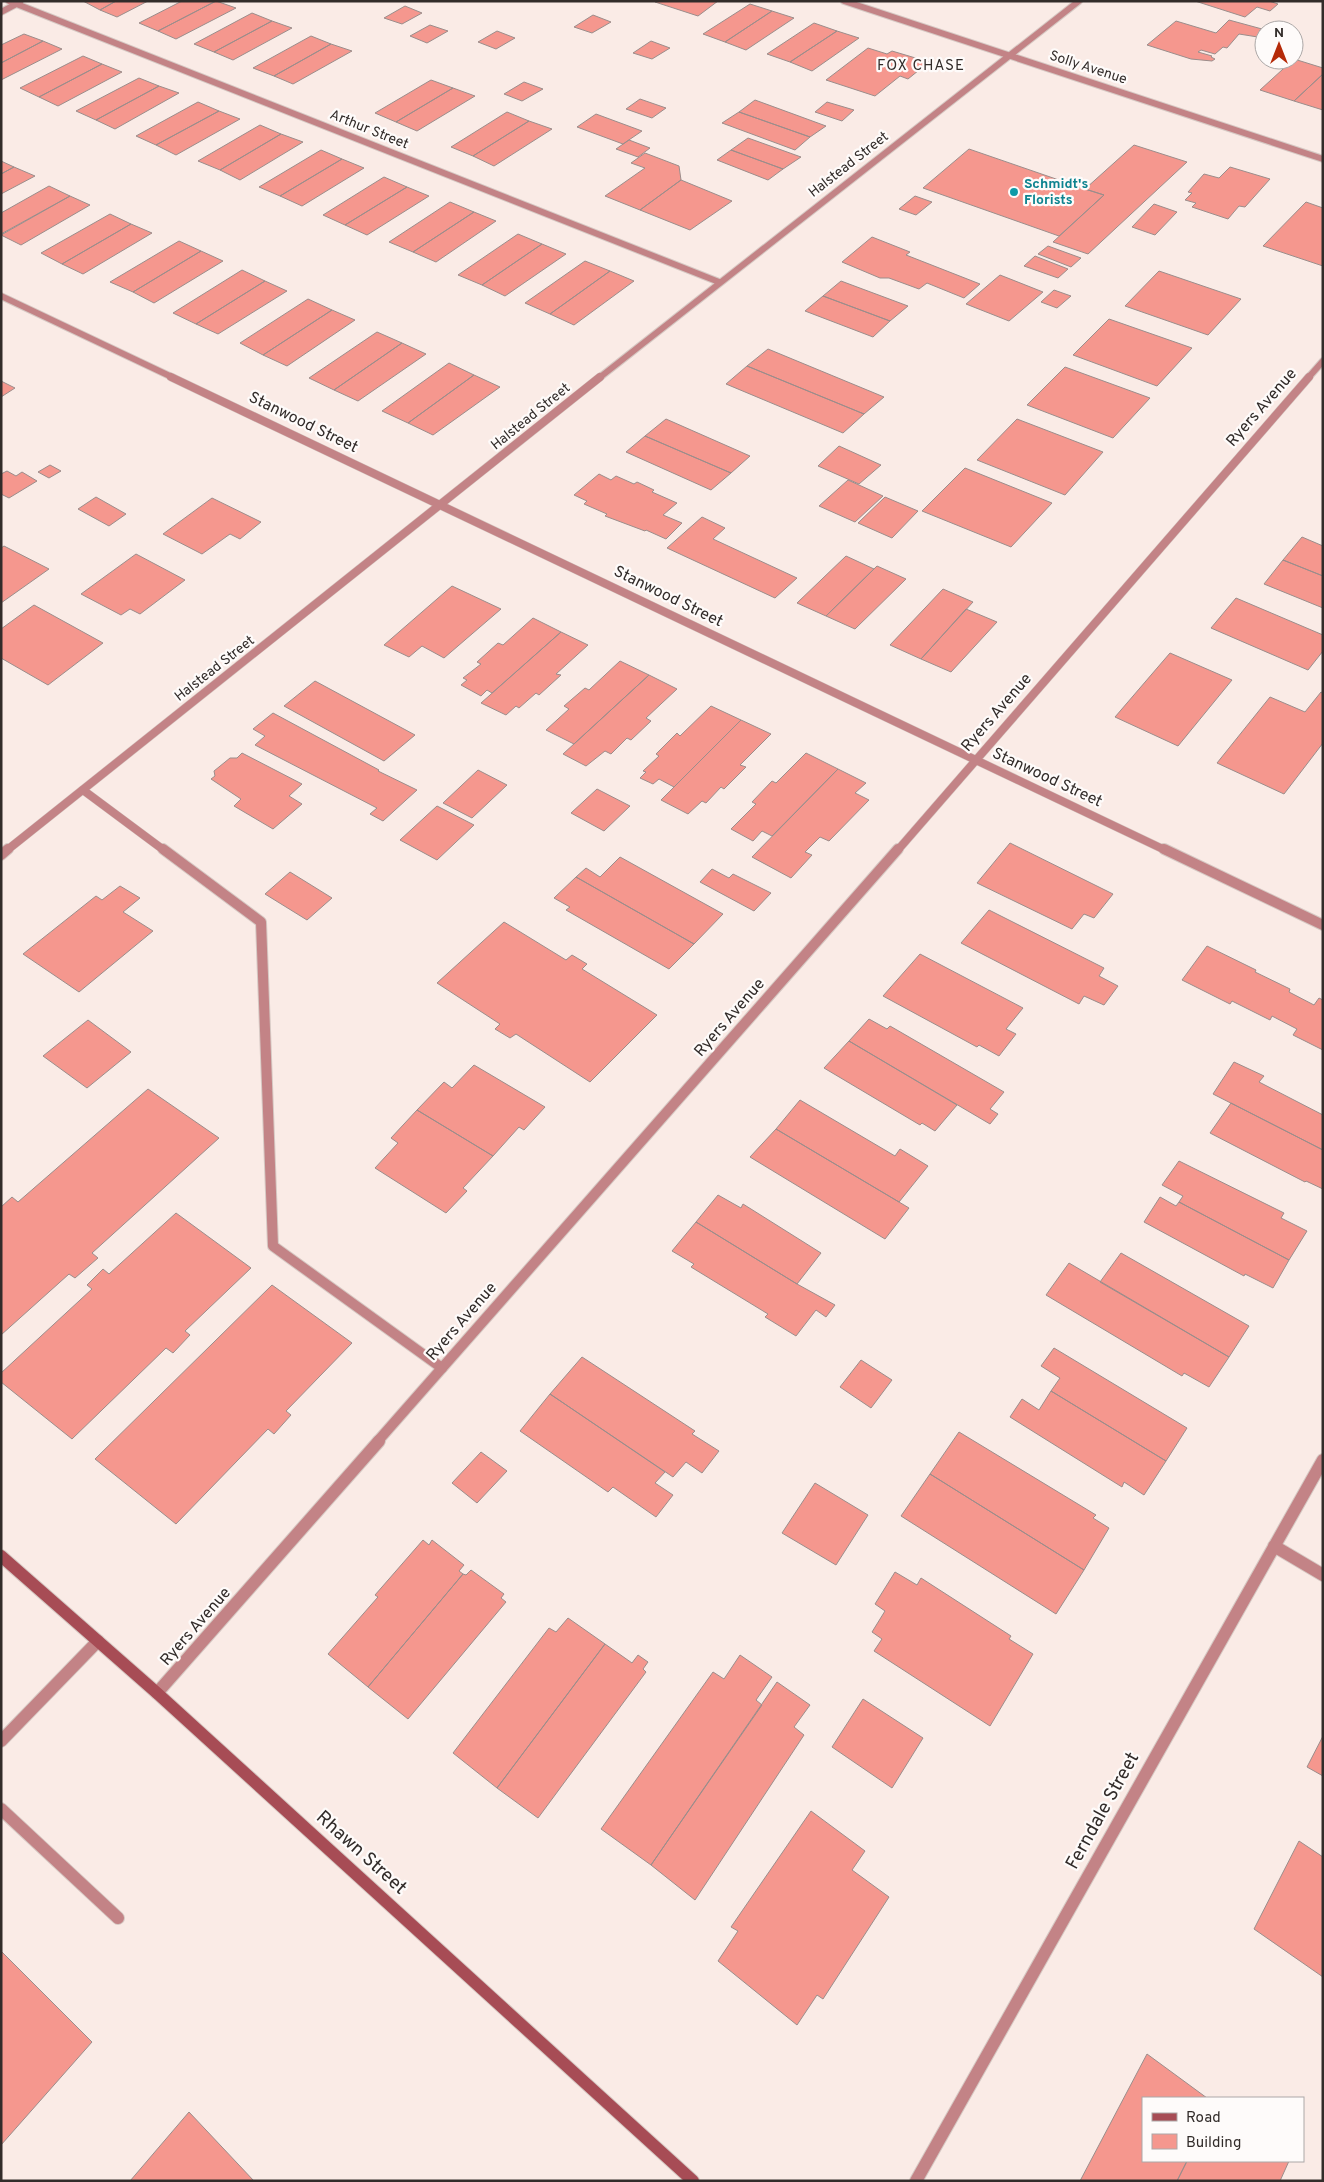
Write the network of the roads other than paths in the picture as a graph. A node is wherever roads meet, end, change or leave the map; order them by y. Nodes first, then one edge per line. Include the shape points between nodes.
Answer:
1 (844, 1) edge
2 (1079, 1) edge
3 (16, 2) edge
4 (1, 12) edge
5 (1010, 55) junction
6 (1323, 159) edge
7 (719, 282) junction
8 (1, 296) edge
9 (1323, 361) edge
10 (441, 505) junction
11 (976, 761) junction
12 (83, 790) junction
13 (1, 855) edge
14 (1323, 925) edge
15 (442, 1368) junction
16 (1323, 1460) edge
17 (1274, 1546) junction
18 (1, 1556) edge
19 (1323, 1575) edge
20 (98, 1641) junction
21 (157, 1693) junction
22 (1, 1741) edge
23 (1, 1810) edge
24 (118, 1918) dead end
25 (693, 2181) edge
26 (916, 2181) edge

1 - 5 street, Solly Avenue
2 - 5 street, Halstead Street
3 - 4 street
3 - 7 street, Arthur Street
5 - 6 street, Solly Avenue
5 - 7 street, Halstead Street
7 - 10 street, Halstead Street
8 - 10 street, Stanwood Street
9 - 11 street, Ryers Avenue
10 - 11 street, Stanwood Street
10 - 12 street, Halstead Street
11 - 14 street, Stanwood Street
11 - 15 street, Ryers Avenue
12 - 13 street, Halstead Street
12 - 15 street via 261,922 273,1246
15 - 21 street, Ryers Avenue
16 - 17 street, Ferndale Street
17 - 19 street
17 - 26 street, Ferndale Street
18 - 20 main road, Rhawn Street
20 - 21 main road, Rhawn Street
20 - 22 street
21 - 25 main road, Rhawn Street
23 - 24 street

